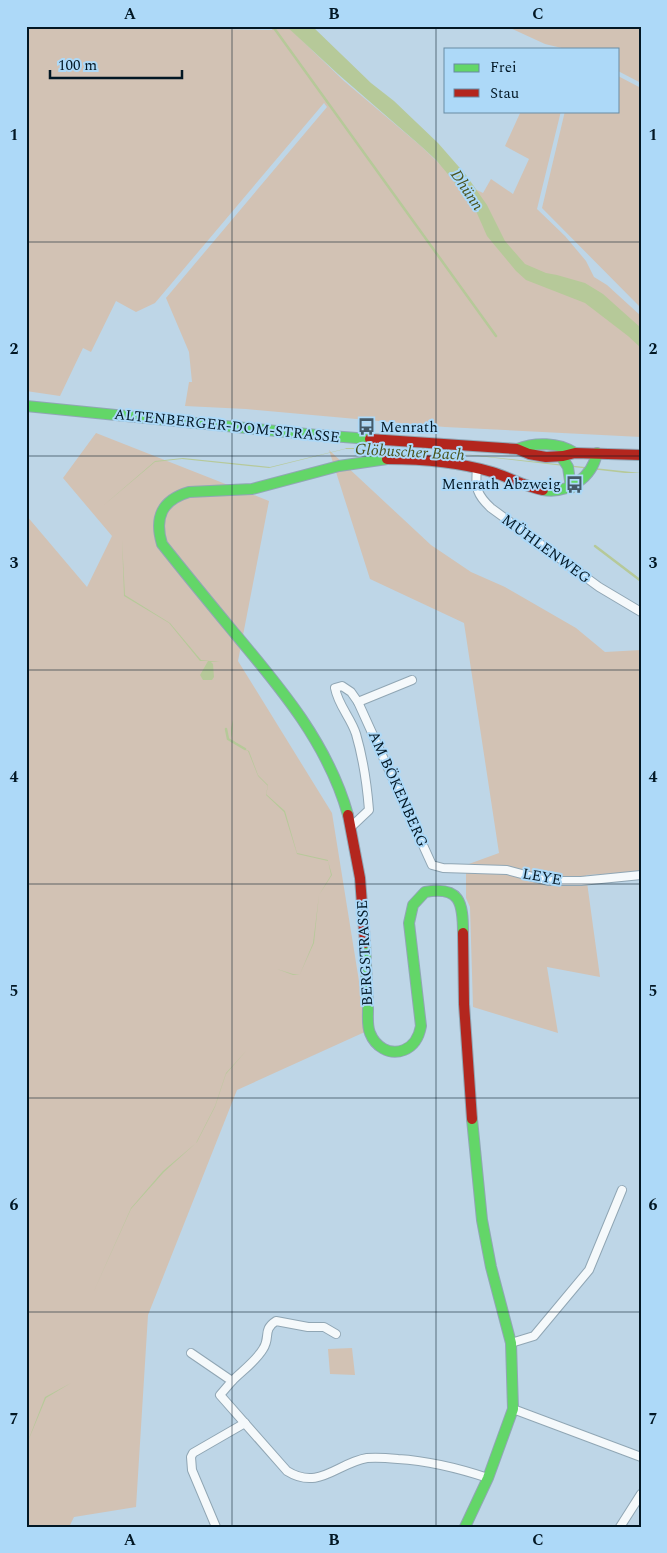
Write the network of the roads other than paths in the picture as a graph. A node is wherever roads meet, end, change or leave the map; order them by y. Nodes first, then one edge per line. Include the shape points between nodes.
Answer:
1 (26, 406) edge
2 (517, 449) junction
3 (575, 453) junction
4 (597, 453) junction
5 (641, 455) edge
6 (561, 456) junction
7 (477, 469) junction
8 (571, 488) junction
9 (641, 612) edge
10 (412, 680) dead end
11 (358, 702) junction
12 (351, 827) junction
13 (443, 868) joint
14 (641, 875) edge
15 (622, 1190) dead end
16 (336, 1334) dead end
17 (511, 1343) junction
18 (191, 1353) dead end
19 (232, 1381) junction
20 (513, 1409) junction
21 (245, 1423) junction
22 (641, 1456) edge
23 (488, 1478) junction
24 (641, 1494) edge
25 (216, 1527) edge
26 (465, 1527) edge
27 (620, 1527) edge

1 - 2 street, ALTENBERGER-DOM-STRASSE via 326,436
2 - 3 street, ALTENBERGER-DOM-STRASSE via 526,445 562,446
2 - 6 street, ALTENBERGER-DOM-STRASSE via 526,455
3 - 4 street, ALTENBERGER-DOM-STRASSE
3 - 6 street, ALTENBERGER-DOM-STRASSE
4 - 5 street, ALTENBERGER-DOM-STRASSE
4 - 8 street via 595,463
6 - 8 street via 570,472
7 - 8 street, BERGSTRASSE via 540,490
7 - 9 street, MÜHLENWEG via 477,493 491,508 599,588
7 - 12 street, BERGSTRASSE via 408,460 357,462 261,488 186,493 166,504 160,515 158,533 162,544 300,714 330,768
10 - 11 street
11 - 12 street, AM BÖKENBERG via 342,686 335,688 355,733 367,787 368,810
11 - 13 street, AM BÖKENBERG via 432,865
12 - 17 street, BERGSTRASSE via 361,886 369,1031 381,1048 394,1053 404,1051 411,1047 420,1032 409,923 413,905 425,892 436,890 447,890 460,904 469,1089 482,1220
13 - 14 street, LEYE via 507,870 548,881
15 - 17 street via 589,1270 534,1336
16 - 19 street via 324,1327 276,1321 269,1325 262,1351
17 - 20 street, BERGSTRASSE
18 - 19 street
19 - 21 street via 220,1395
20 - 22 street
20 - 23 street, BERGSTRASSE
21 - 23 street via 297,1477 316,1478 358,1460 381,1458 440,1464
21 - 25 street via 191,1457 192,1470
23 - 26 street, BERGSTRASSE
24 - 27 street

